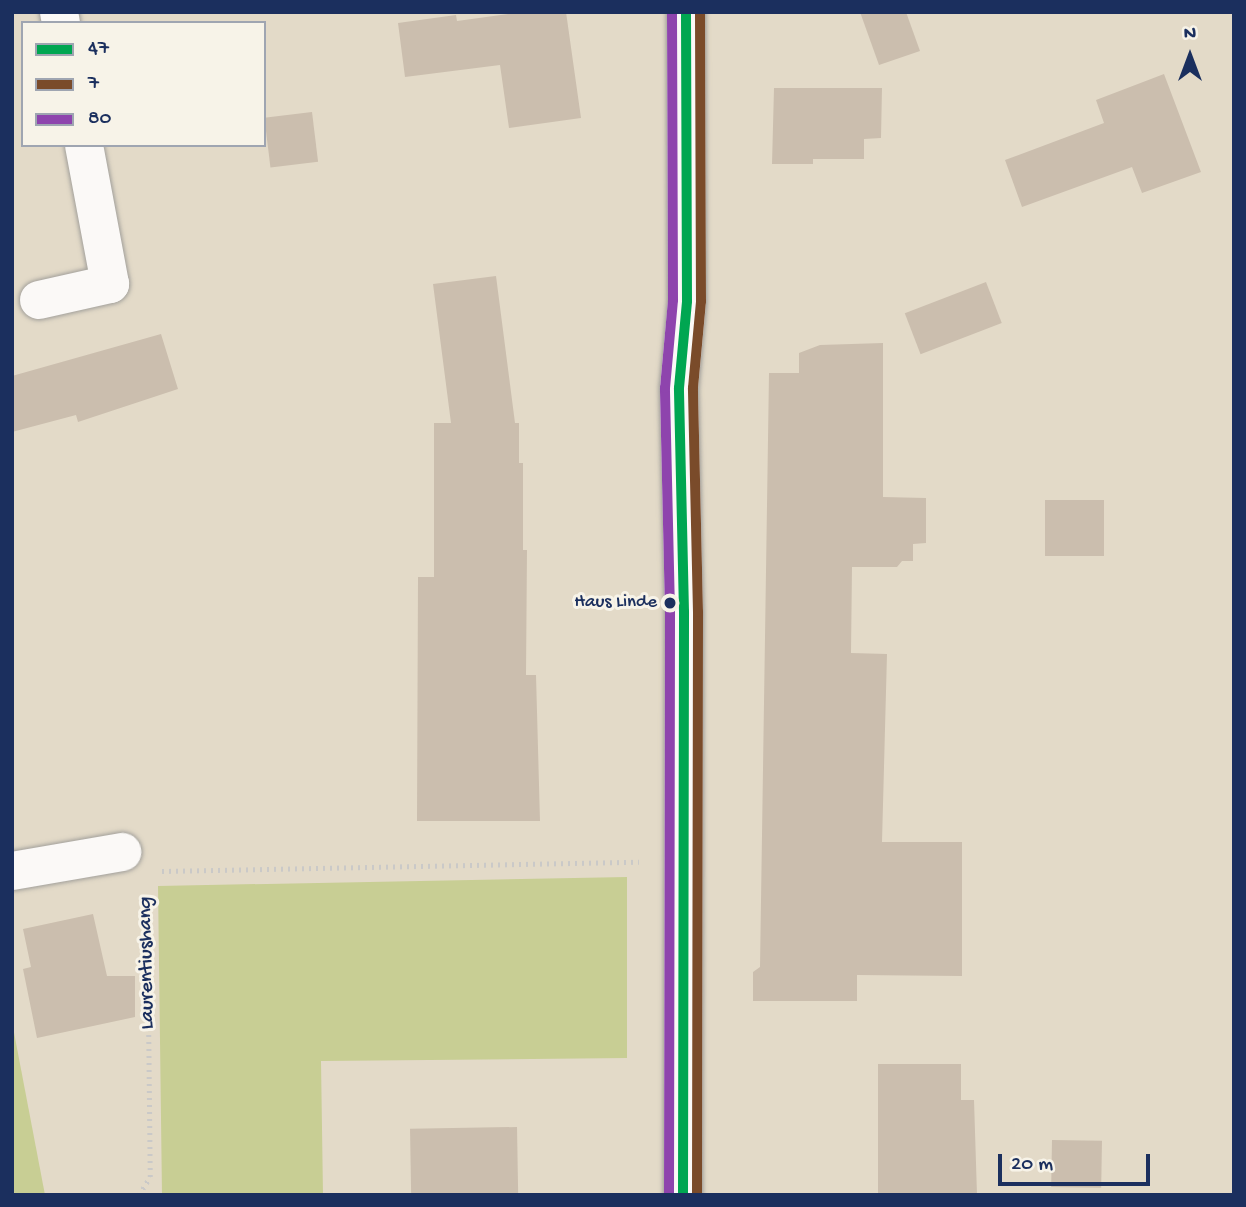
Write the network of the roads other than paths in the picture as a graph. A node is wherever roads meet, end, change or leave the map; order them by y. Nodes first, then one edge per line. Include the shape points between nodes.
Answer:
1 (686, 12) edge
2 (84, 147) edge
3 (39, 300) dead end
4 (135, 862) road end
5 (12, 871) edge
6 (683, 1195) edge

1 - 6 main road via 687,301 679,388 684,612
2 - 3 main road via 110,284
4 - 5 main road

